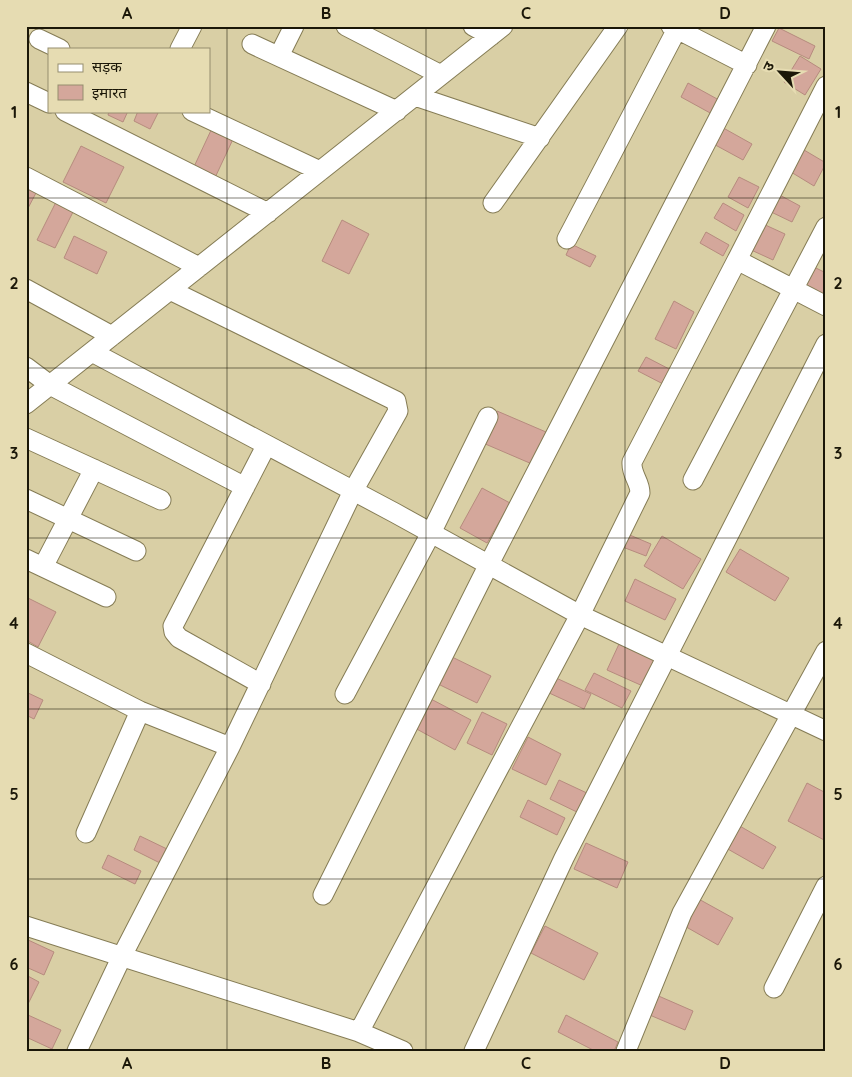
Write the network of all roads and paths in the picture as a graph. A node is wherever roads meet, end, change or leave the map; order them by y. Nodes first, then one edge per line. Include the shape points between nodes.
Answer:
1 (192, 26) edge
2 (294, 26) edge
3 (346, 26) edge
4 (473, 26) edge
5 (618, 26) edge
6 (766, 26) edge
7 (674, 28) edge
8 (497, 31) edge
9 (39, 39) dead end
10 (252, 44) dead end
11 (58, 48) edge
12 (181, 48) edge
13 (279, 56) junction
14 (747, 64) junction
15 (441, 75) junction
16 (826, 86) edge
17 (26, 92) edge
18 (415, 96) junction
19 (48, 103) edge
20 (397, 111) junction
21 (67, 112) edge
22 (194, 112) edge
23 (540, 138) junction
24 (320, 171) junction
25 (26, 177) edge
26 (493, 203) dead end
27 (268, 213) junction
28 (826, 227) edge
29 (567, 239) dead end
30 (738, 260) junction
31 (199, 267) junction
32 (793, 288) junction
33 (26, 289) edge
34 (170, 290) junction
35 (826, 306) edge
36 (112, 336) junction
37 (826, 344) edge
38 (92, 352) junction
39 (26, 367) edge
40 (50, 385) junction
41 (26, 404) edge
42 (488, 417) dead end
43 (26, 438) edge
44 (266, 446) junction
45 (94, 469) junction
46 (693, 480) dead end
47 (245, 487) junction
48 (352, 492) junction
49 (26, 499) edge
50 (161, 500) dead end
51 (69, 519) junction
52 (431, 533) junction
53 (136, 551) dead end
54 (26, 559) edge
55 (488, 566) junction
56 (43, 567) junction
57 (106, 597) dead end
58 (580, 615) junction
59 (826, 651) edge
60 (26, 653) edge
61 (667, 657) junction
62 (261, 684) junction
63 (345, 694) dead end
64 (140, 711) junction
65 (792, 714) junction
66 (826, 731) edge
67 (230, 747) junction
68 (86, 832) dead end
69 (826, 886) edge
70 (323, 895) dead end
71 (26, 926) edge
72 (122, 956) junction
73 (774, 988) dead end
74 (360, 1032) junction
75 (77, 1051) edge
76 (403, 1051) edge
77 (474, 1051) edge
78 (626, 1051) edge

1 - 12 street
2 - 13 street
3 - 15 street
4 - 8 street
5 - 23 street
6 - 14 street
7 - 14 street
7 - 29 street
8 - 15 street
9 - 11 street
10 - 13 street
13 - 20 street
14 - 55 street
15 - 18 street
16 - 30 street
17 - 19 street
18 - 20 street
18 - 23 street
20 - 24 street
21 - 27 street
22 - 24 street
23 - 26 street
24 - 27 street
25 - 31 street
27 - 31 street
28 - 32 street
30 - 32 street
30 - 58 street via 632,462 631,470 640,484 640,493
31 - 34 street
32 - 35 street
32 - 46 street
33 - 36 street
34 - 36 street
34 - 48 street via 396,401 398,411
36 - 38 street
37 - 61 street
38 - 40 street
38 - 44 street
39 - 40 street
40 - 41 street
40 - 47 street
42 - 52 street
43 - 45 street
44 - 47 street
44 - 48 street
45 - 50 street
45 - 51 street
47 - 62 street via 173,626 179,638
48 - 52 street
48 - 62 street
49 - 51 street
51 - 53 street
51 - 56 street
52 - 55 street
52 - 63 street
54 - 56 street
55 - 58 street
55 - 70 street
56 - 57 street
58 - 61 street
58 - 74 street
59 - 65 street
60 - 64 street
61 - 65 street
61 - 77 street via 564,858
62 - 67 street
64 - 67 street
64 - 68 street
65 - 66 street
65 - 78 street via 682,913
67 - 72 street
69 - 73 street
71 - 72 street
72 - 74 street
72 - 75 street
74 - 76 street

